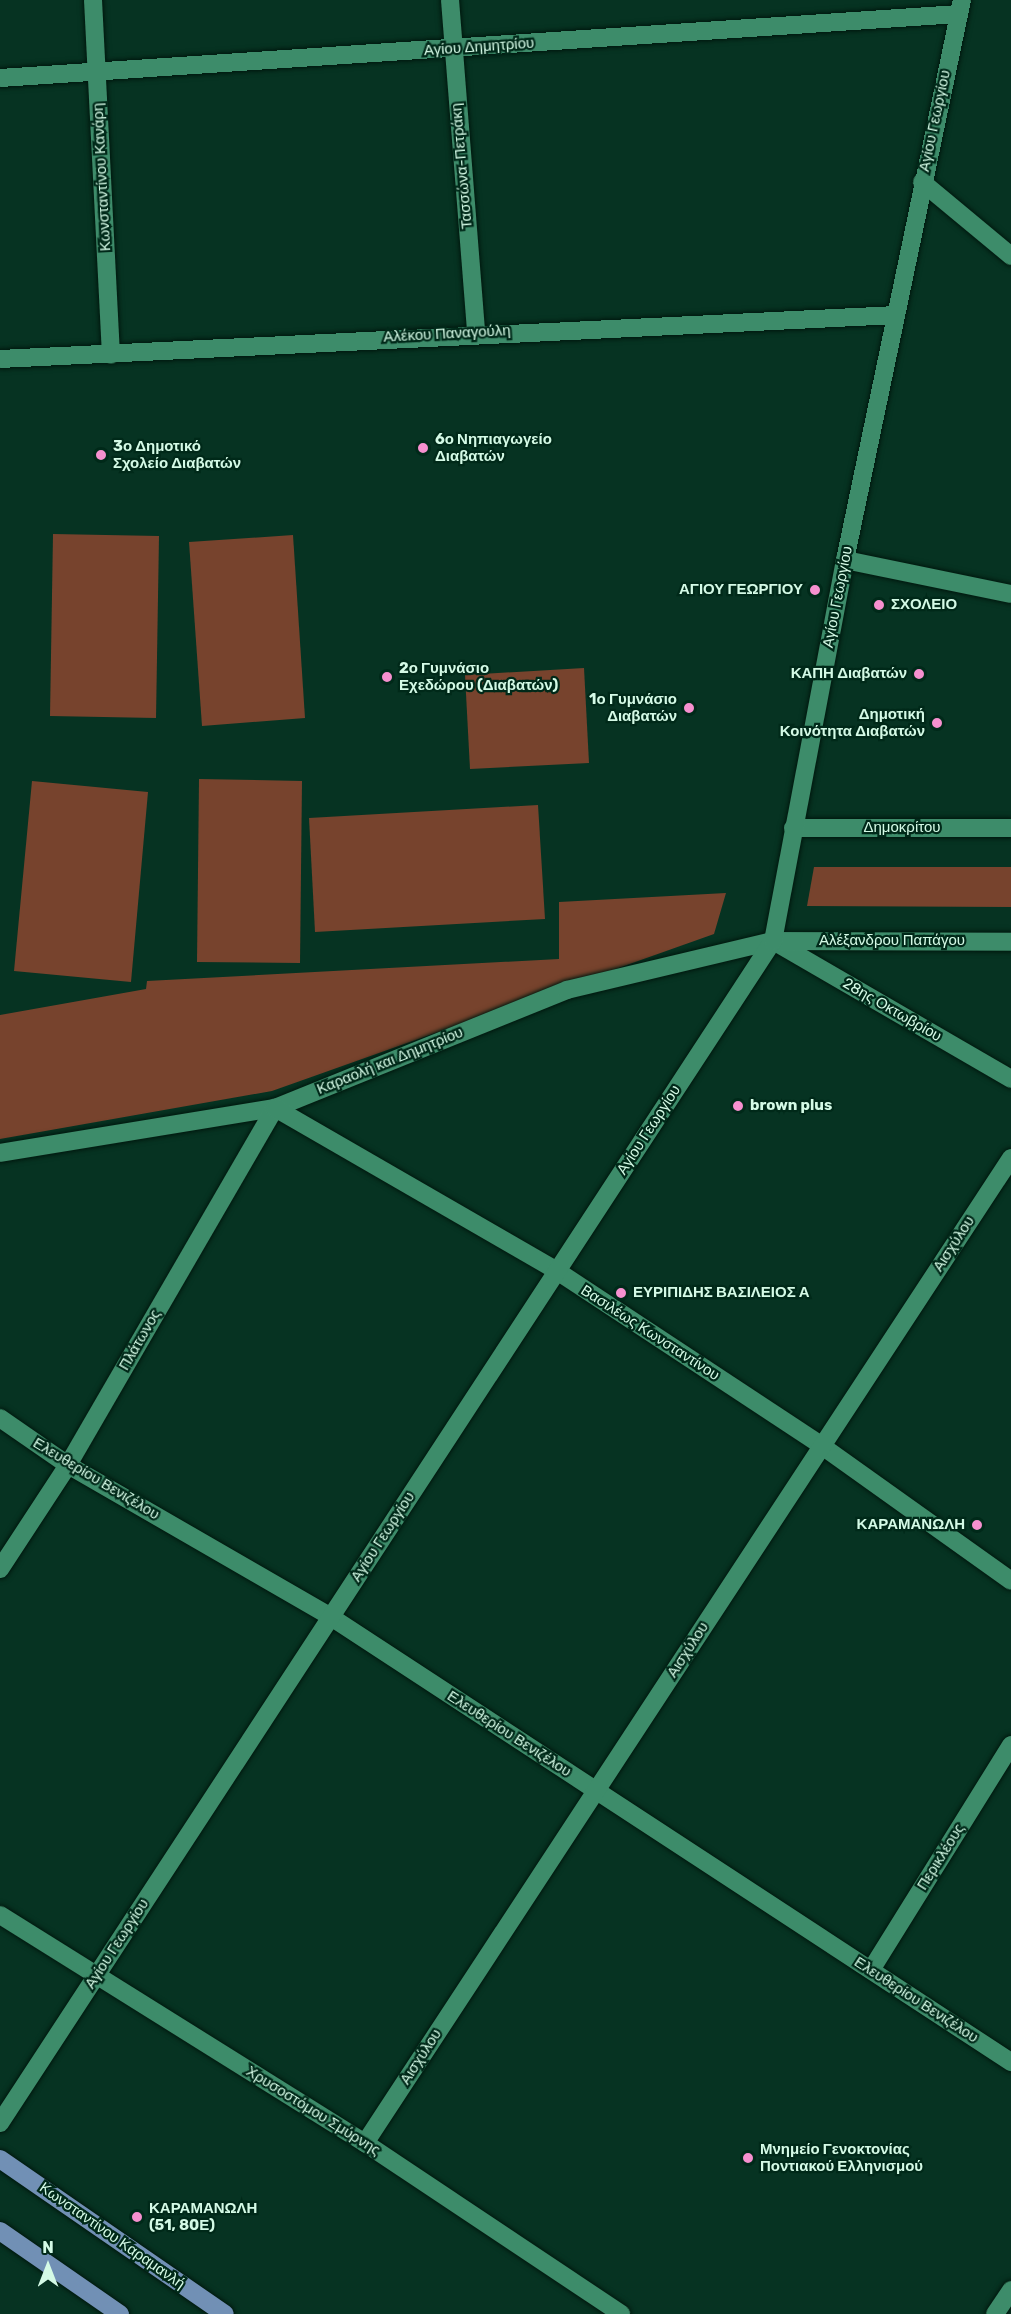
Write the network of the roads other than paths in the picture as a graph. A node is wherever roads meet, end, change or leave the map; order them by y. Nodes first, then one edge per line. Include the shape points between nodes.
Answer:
1 (93, 0) edge
2 (450, 0) edge
3 (960, 7) edge
4 (452, 49) junction
5 (97, 74) junction
6 (0, 78) edge
7 (922, 182) junction
8 (1011, 256) edge
9 (895, 315) junction
10 (476, 332) junction
11 (111, 355) junction
12 (0, 359) edge
13 (845, 560) junction
14 (1011, 594) edge
15 (793, 828) junction
16 (1011, 828) edge
17 (773, 941) junction
18 (1011, 942) edge
19 (1011, 1079) edge
20 (274, 1108) junction
21 (0, 1153) edge
22 (1011, 1158) edge
23 (557, 1271) junction
24 (0, 1418) edge
25 (822, 1446) junction
26 (68, 1465) junction
27 (0, 1569) edge
28 (1011, 1581) edge
29 (331, 1617) junction
30 (1011, 1745) edge
31 (596, 1791) junction
32 (0, 1915) edge
33 (871, 1970) junction
34 (96, 1975) junction
35 (1011, 2062) edge
36 (0, 2123) edge
37 (365, 2143) junction
38 (0, 2159) edge
39 (0, 2231) edge
40 (1011, 2290) edge
41 (120, 2314) edge
42 (225, 2314) edge
43 (621, 2314) edge
44 (995, 2314) edge

1 - 5 street, Κωνσταντίνου Κανάρη
2 - 4 street, Τασσώνα-Πετράκη
3 - 4 street, Αγίου Δημητρίου
3 - 7 street, Αγίου Γεωργίου
4 - 5 street, Αγίου Δημητρίου
4 - 10 street, Τασσώνα-Πετράκη
5 - 6 street, Αγίου Δημητρίου
5 - 11 street, Κωνσταντίνου Κανάρη
7 - 8 street
7 - 9 street, Αγίου Γεωργίου
9 - 10 street, Αλέκου Παναγούλη
9 - 13 street, Αγίου Γεωργίου
10 - 11 street, Αλέκου Παναγούλη
11 - 12 street, Αλέκου Παναγούλη
13 - 14 street
13 - 15 street, Αγίου Γεωργίου
15 - 16 street, Δημοκρίτου
15 - 17 street, Αγίου Γεωργίου
17 - 18 street, Αλέξανδρου Παπάγου
17 - 19 street, 28ης Οκτωβρίου
17 - 20 street, Καραολή και Δημητρίου via 567,990
17 - 23 street, Αγίου Γεωργίου
20 - 21 street, Καραολή και Δημητρίου
20 - 23 street, Βασιλέως Κωνσταντίνου
20 - 26 street, Πλάτωνος
22 - 25 street, Αισχύλου
23 - 25 street, Βασιλέως Κωνσταντίνου
23 - 29 street, Αγίου Γεωργίου
24 - 26 street, Ελευθερίου Βενιζέλου
25 - 28 street, Βασιλέως Κωνσταντίνου
25 - 31 street, Αισχύλου
26 - 27 street, Πλάτωνος
26 - 29 street, Ελευθερίου Βενιζέλου
29 - 31 street, Ελευθερίου Βενιζέλου
29 - 34 street, Αγίου Γεωργίου
30 - 33 street, Περικλέους
31 - 33 street, Ελευθερίου Βενιζέλου
31 - 37 street, Αισχύλου
32 - 34 street, Χρυσοστόμου Σμύρνης
33 - 35 street, Ελευθερίου Βενιζέλου
34 - 36 street, Αγίου Γεωργίου
34 - 37 street, Χρυσοστόμου Σμύρνης
37 - 43 street, Χρυσοστόμου Σμύρνης
38 - 42 main road, Κωνσταντίνου Καραμανλή
39 - 41 main road
40 - 44 street

